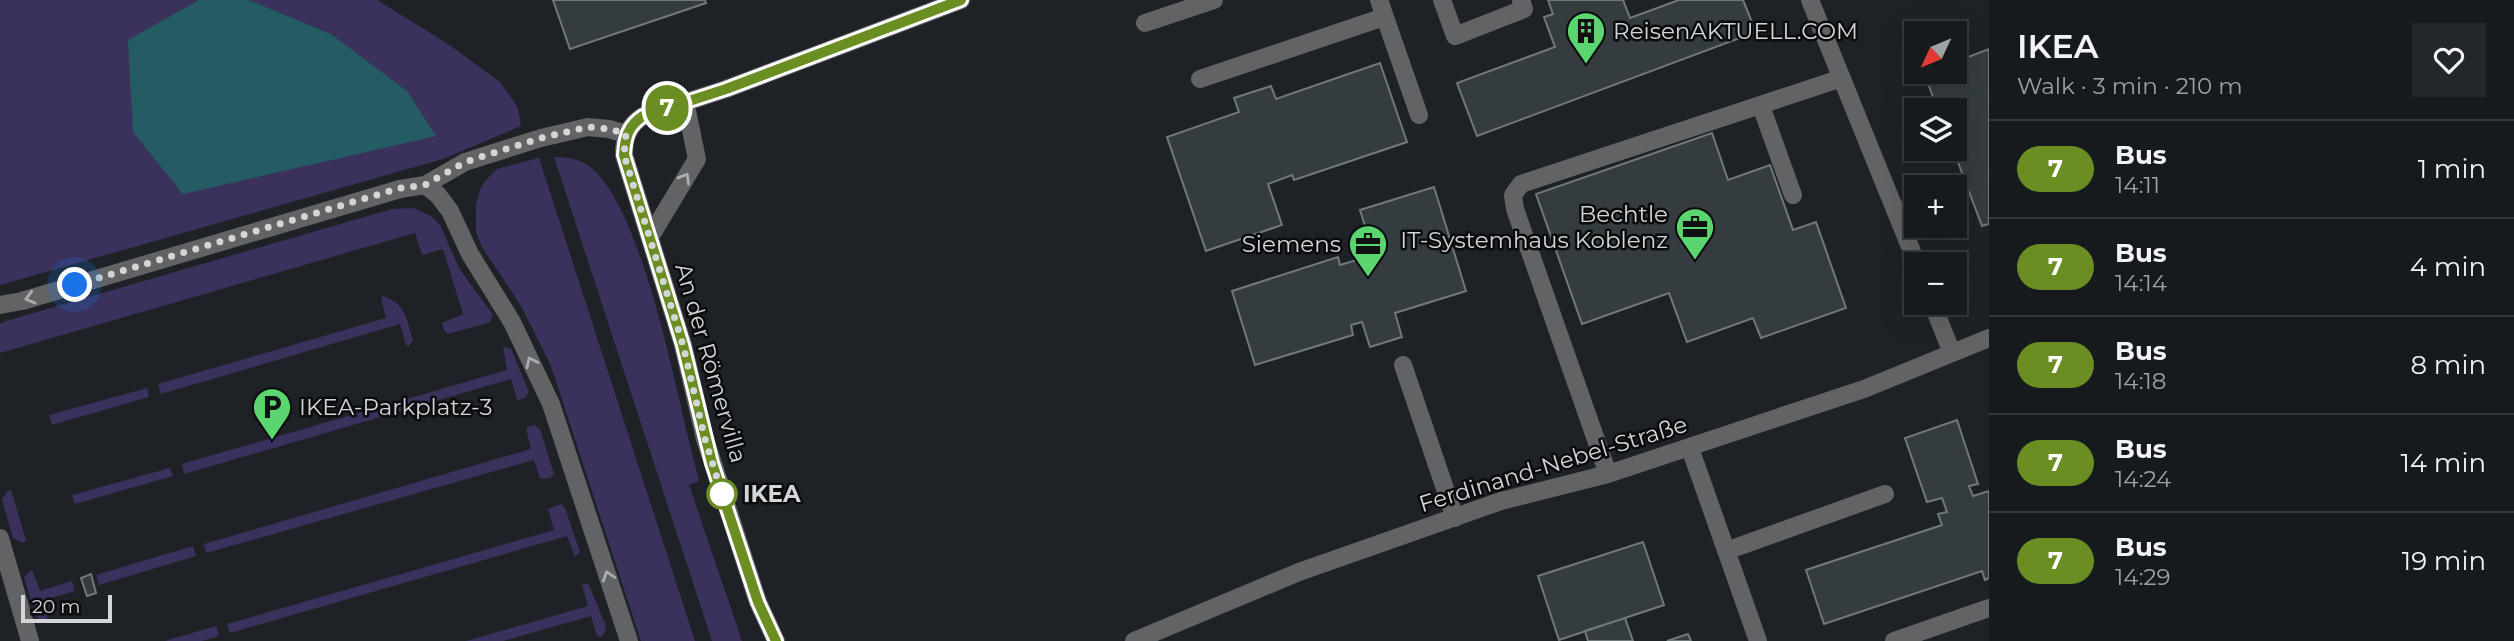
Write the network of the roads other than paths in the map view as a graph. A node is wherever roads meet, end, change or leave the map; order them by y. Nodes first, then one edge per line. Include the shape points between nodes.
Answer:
1 (961, 0) edge
2 (1214, 0) edge
3 (1442, 0) edge
4 (1521, 0) edge
5 (1810, 0) edge
6 (1381, 8) edge
7 (1145, 23) dead end
8 (1842, 78) junction
9 (1200, 79) dead end
10 (685, 101) junction
11 (1761, 106) junction
12 (1419, 115) dead end
13 (626, 134) junction
14 (425, 185) junction
15 (1793, 195) dead end
16 (650, 236) junction
17 (1912, 252) edge
18 (0, 305) edge
19 (1937, 315) edge
20 (1989, 338) edge
21 (1952, 353) junction
22 (1403, 365) dead end
23 (1690, 448) junction
24 (1608, 474) junction
25 (1885, 494) dead end
26 (1455, 518) junction
27 (0, 538) edge
28 (1726, 551) junction
29 (1989, 608) edge
30 (30, 641) edge
31 (629, 641) edge
32 (776, 641) edge
33 (1134, 641) edge
34 (1758, 641) edge
35 (1894, 641) edge

1 - 10 street
2 - 7 street
3 - 4 street via 1455,36 1524,9
5 - 8 street
6 - 9 street
6 - 12 street
8 - 11 street
8 - 17 street
10 - 13 street via 643,116
16 -> 10 street via 697,159
11 - 15 street
11 - 24 street via 1521,184 1513,195
13 - 14 street via 588,127 541,138 465,162
13 - 16 street, An der Römervilla via 624,155
14 -> 18 street via 400,188
31 -> 14 street via 551,404 450,211
16 - 32 street, An der Römervilla via 709,451 758,602
19 - 21 street
20 - 21 street, Ferdinand-Nebel-Straße
21 - 23 street, Ferdinand-Nebel-Straße via 1864,389
22 - 26 street
23 - 24 street, Ferdinand-Nebel-Straße
23 - 28 street
24 - 26 street, Ferdinand-Nebel-Straße via 1501,501
25 - 28 street
26 - 33 street, Ferdinand-Nebel-Straße via 1266,584
27 - 30 street
28 - 34 street
29 - 35 street

